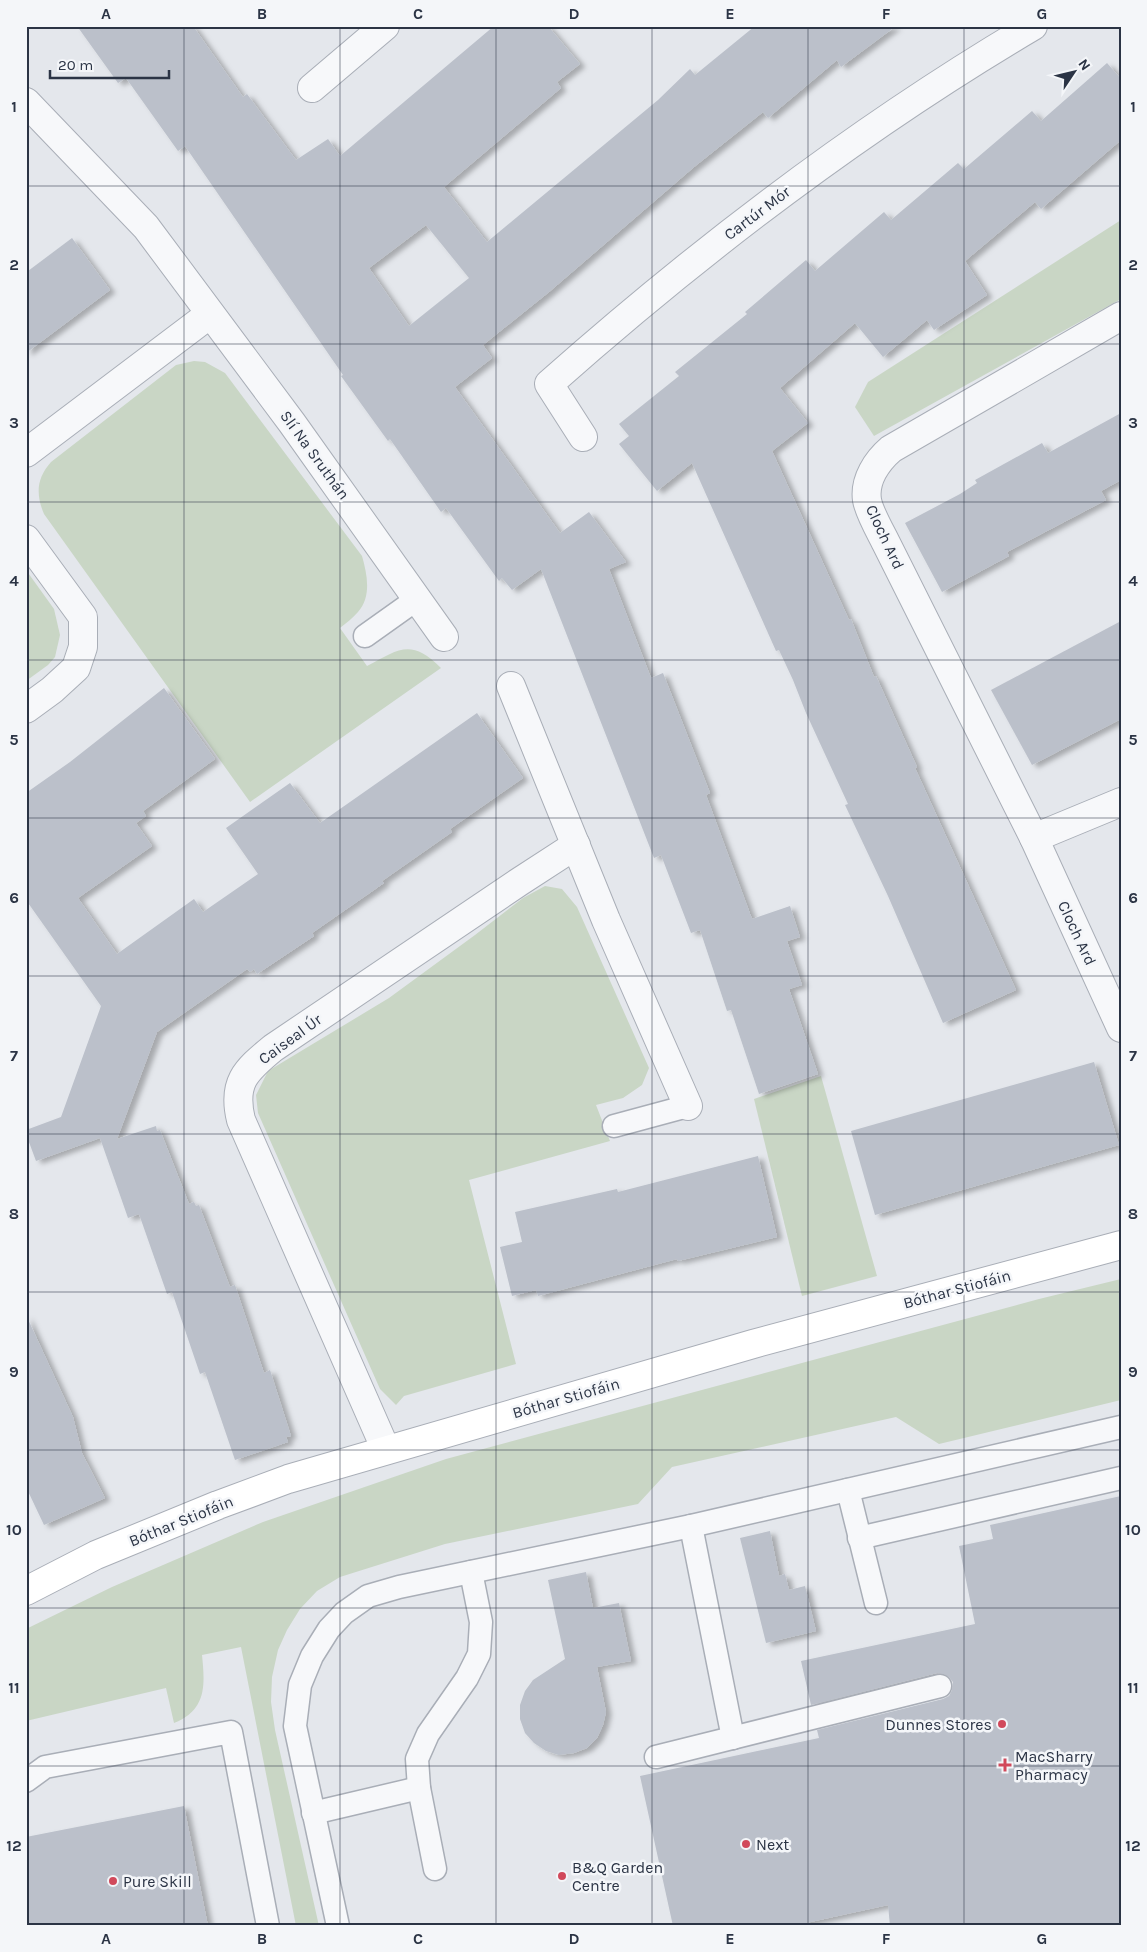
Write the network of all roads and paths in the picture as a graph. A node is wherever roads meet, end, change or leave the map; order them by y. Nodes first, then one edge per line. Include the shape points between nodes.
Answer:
1 (385, 26) edge
2 (1033, 26) edge
3 (312, 88) dead end
4 (26, 102) edge
5 (210, 314) junction
6 (1121, 316) edge
7 (583, 437) dead end
8 (26, 453) edge
9 (26, 539) edge
10 (417, 599) junction
11 (365, 636) dead end
12 (444, 637) dead end
13 (511, 686) dead end
14 (26, 709) edge
15 (1121, 802) edge
16 (1034, 838) junction
17 (576, 845) junction
18 (1121, 1028) edge
19 (688, 1106) joint
20 (614, 1126) dead end
21 (1121, 1245) edge
22 (1121, 1427) edge
23 (386, 1450) junction
24 (1121, 1478) edge
25 (848, 1490) junction
26 (691, 1526) junction
27 (859, 1538) junction
28 (471, 1572) junction
29 (26, 1591) edge
30 (876, 1603) dead end
31 (940, 1686) dead end
32 (733, 1738) junction
33 (656, 1757) dead end
34 (26, 1780) edge
35 (419, 1788) junction
36 (313, 1814) junction
37 (435, 1869) dead end
38 (268, 1926) edge
39 (338, 1926) edge

1 - 3 street
2 - 7 street, Cartúr Mór via 830,158 748,219 549,384
4 - 5 street, Slí Na Sruthán via 146,227
5 - 8 street
5 - 10 street, Slí Na Sruthán
6 - 16 street, Cloch Ard via 891,449 871,472 868,487 867,500 886,543
9 - 14 street via 83,616 84,647 76,668
10 - 11 lane
10 - 12 street, Slí Na Sruthán
13 - 17 street
15 - 16 street
16 - 18 street, Cloch Ard
17 - 19 street
17 - 23 street, Caiseal Úr via 273,1048 252,1067 237,1092 241,1120
19 - 20 lane
21 - 23 street, Bóthar Stiofáin via 744,1347
22 - 25 lane
23 - 29 street, Bóthar Stiofáin via 288,1478 218,1505 96,1555
24 - 27 lane
25 - 26 lane
25 - 27 lane
26 - 28 lane
26 - 32 lane
27 - 30 lane
28 - 35 lane via 481,1622 479,1654 467,1678 428,1734 417,1758
28 - 36 lane via 368,1596 344,1612 329,1629 312,1656 300,1685 295,1726
31 - 32 lane
32 - 33 lane
34 - 38 lane via 45,1767 231,1732
35 - 36 lane
35 - 37 lane
36 - 39 lane

